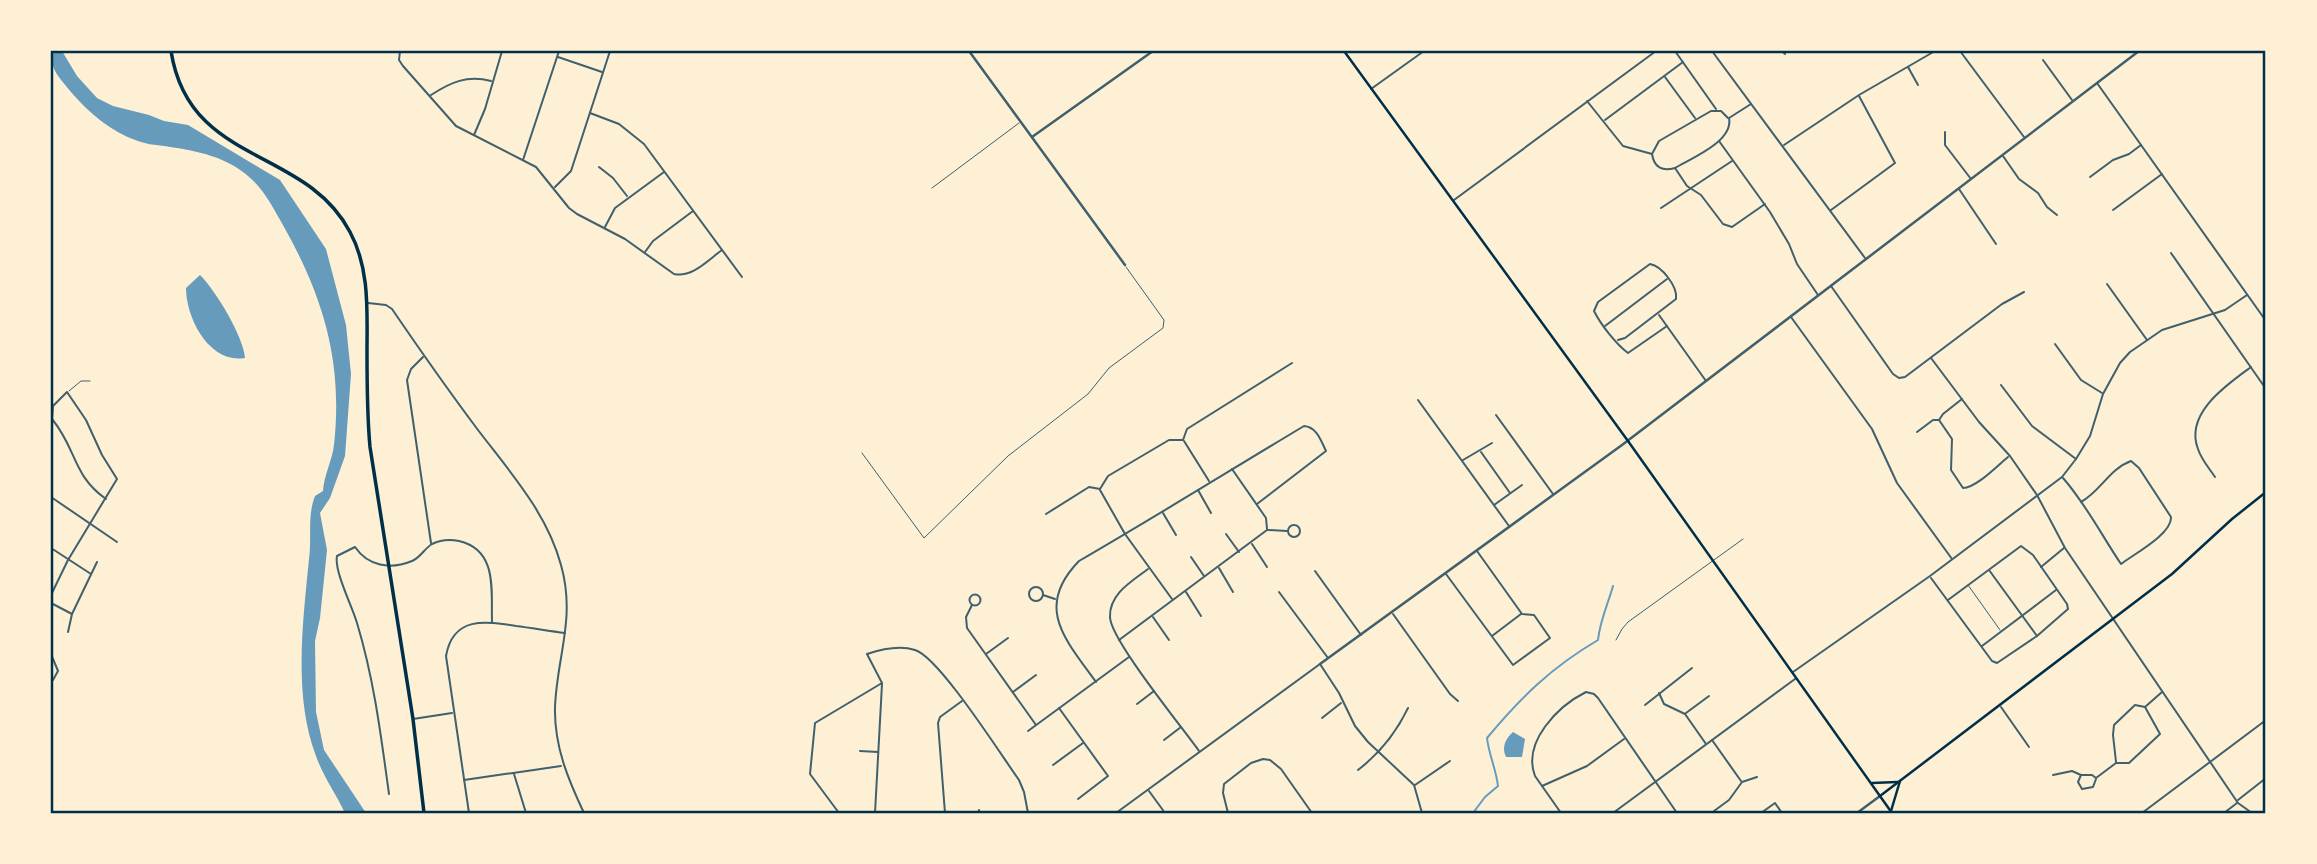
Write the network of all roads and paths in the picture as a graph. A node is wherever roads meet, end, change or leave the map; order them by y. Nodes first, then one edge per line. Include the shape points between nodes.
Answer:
1 (171, 51) edge
2 (502, 51) edge
3 (559, 51) edge
4 (610, 51) edge
5 (969, 51) edge
6 (1153, 51) edge
7 (1344, 51) edge
8 (1424, 51) edge
9 (1656, 51) edge
10 (1675, 51) edge
11 (1712, 51) edge
12 (1782, 51) edge
13 (1935, 51) edge
14 (1959, 51) edge
15 (2138, 51) edge
16 (399, 53) edge
17 (1785, 54) dead end
18 (557, 57) junction
19 (2043, 60) dead end
20 (1683, 62) junction
21 (1908, 66) junction
22 (603, 72) junction
23 (1664, 76) junction
24 (492, 81) junction
25 (2097, 83) junction
26 (1918, 85) dead end
27 (1371, 89) junction
28 (1859, 95) junction
29 (430, 96) junction
30 (1587, 100) junction
31 (2073, 101) junction
32 (1752, 103) junction
33 (1717, 110) junction
34 (590, 113) junction
35 (1729, 118) junction
36 (1696, 119) junction
37 (1603, 121) junction
38 (1021, 122) junction
39 (1945, 132) dead end
40 (474, 135) junction
41 (1032, 137) junction
42 (2025, 138) junction
43 (1719, 141) junction
44 (2141, 145) junction
45 (1783, 146) junction
46 (1652, 154) junction
47 (2002, 155) junction
48 (523, 160) junction
49 (1733, 160) junction
50 (599, 167) dead end
51 (1675, 168) junction
52 (665, 171) junction
53 (2162, 174) junction
54 (2090, 177) dead end
55 (1971, 180) junction
56 (554, 188) junction
57 (932, 188) dead end
58 (1691, 189) junction
59 (1959, 189) junction
60 (629, 198) junction
61 (1453, 201) junction
62 (1765, 204) junction
63 (1661, 208) dead end
64 (694, 210) junction
65 (2113, 210) dead end
66 (1830, 211) junction
67 (2057, 215) dead end
68 (604, 228) junction
69 (1996, 244) dead end
70 (722, 250) junction
71 (645, 252) junction
72 (2171, 253) dead end
73 (1866, 260) junction
74 (1125, 265) joint
75 (742, 277) dead end
76 (1667, 279) junction
77 (2106, 284) dead end
78 (1831, 286) junction
79 (2024, 292) dead end
80 (1818, 295) junction
81 (2248, 295) junction
82 (367, 303) junction
83 (1658, 314) junction
84 (2213, 314) junction
85 (1791, 316) junction
86 (2266, 321) edge
87 (1667, 326) junction
88 (1605, 327) junction
89 (1618, 340) junction
90 (2147, 340) junction
91 (2054, 344) dead end
92 (424, 357) junction
93 (1931, 358) junction
94 (1292, 363) dead end
95 (2251, 367) junction
96 (1706, 380) junction
97 (90, 381) dead end
98 (2001, 385) dead end
99 (2266, 389) edge
100 (67, 393) junction
101 (2103, 394) junction
102 (1418, 400) dead end
103 (1962, 400) junction
104 (1496, 415) dead end
105 (51, 418) edge
106 (1939, 421) junction
107 (51, 431) edge
108 (1917, 432) dead end
109 (1183, 440) junction
110 (1628, 441) junction
111 (1492, 443) dead end
112 (1481, 452) junction
113 (862, 453) dead end
114 (2010, 456) junction
115 (2076, 459) junction
116 (1462, 461) junction
117 (1231, 469) junction
118 (2062, 477) junction
119 (2215, 477) dead end
120 (1209, 481) junction
121 (1522, 485) dead end
122 (1100, 489) junction
123 (1198, 489) junction
124 (2266, 492) edge
125 (1510, 493) junction
126 (1554, 495) junction
127 (2037, 495) junction
128 (51, 497) edge
129 (106, 499) junction
130 (2081, 502) junction
131 (1257, 504) junction
132 (1493, 506) junction
133 (1162, 512) junction
134 (1211, 513) dead end
135 (1045, 514) dead end
136 (90, 524) junction
137 (1510, 527) junction
138 (1267, 530) junction
139 (1288, 531) dead end
140 (1125, 534) junction
141 (1226, 534) dead end
142 (1176, 535) dead end
143 (1743, 539) dead end
144 (117, 542) dead end
145 (1252, 543) junction
146 (431, 544) junction
147 (51, 548) edge
148 (2065, 548) junction
149 (1477, 551) junction
150 (1239, 552) junction
151 (1191, 557) dead end
152 (68, 559) junction
153 (1952, 559) junction
154 (97, 562) dead end
155 (1714, 562) junction
156 (389, 565) junction
157 (2041, 566) junction
158 (1267, 567) dead end
159 (1218, 568) junction
160 (1149, 569) junction
161 (1989, 569) junction
162 (1315, 571) dead end
163 (1445, 573) junction
164 (91, 574) junction
165 (1930, 576) junction
166 (1205, 577) junction
167 (1968, 584) junction
168 (2056, 589) junction
169 (1185, 592) junction
170 (1233, 592) dead end
171 (1279, 592) dead end
172 (51, 595) edge
173 (1044, 595) junction
174 (1056, 600) junction
175 (1948, 600) junction
176 (1173, 601) junction
177 (51, 603) edge
178 (972, 605) dead end
179 (1392, 613) junction
180 (72, 614) junction
181 (1522, 614) junction
182 (1201, 615) dead end
183 (2022, 615) junction
184 (1152, 616) junction
185 (2115, 619) junction
186 (492, 622) junction
187 (2001, 631) junction
188 (68, 632) dead end
189 (566, 633) junction
190 (1361, 635) junction
191 (1492, 636) junction
192 (2037, 636) junction
193 (1008, 638) dead end
194 (1119, 640) junction
195 (1169, 640) dead end
196 (1616, 640) dead end
197 (1982, 647) junction
198 (51, 654) edge
199 (985, 654) junction
200 (1130, 657) junction
201 (1328, 658) junction
202 (1320, 664) junction
203 (1692, 668) dead end
204 (1793, 673) junction
205 (1036, 675) dead end
206 (1796, 678) junction
207 (53, 680) dead end
208 (1096, 681) junction
209 (882, 683) junction
210 (1155, 690) junction
211 (2163, 691) junction
212 (1012, 692) junction
213 (1658, 694) junction
214 (1709, 696) dead end
215 (962, 701) junction
216 (1458, 701) dead end
217 (1342, 702) junction
218 (1137, 704) dead end
219 (1645, 705) dead end
220 (2000, 706) junction
221 (1059, 707) junction
222 (2145, 707) junction
223 (1408, 708) dead end
224 (454, 713) junction
225 (1685, 714) junction
226 (1322, 718) dead end
227 (413, 719) junction
228 (2266, 720) edge
229 (1036, 725) junction
230 (1181, 727) junction
231 (1028, 731) dead end
232 (1625, 738) junction
233 (1164, 740) dead end
234 (1712, 740) junction
235 (1083, 742) junction
236 (1706, 745) junction
237 (2029, 747) dead end
238 (860, 751) dead end
239 (879, 752) junction
240 (1199, 752) junction
241 (1380, 753) junction
242 (1450, 761) dead end
243 (2210, 762) junction
244 (2116, 763) junction
245 (562, 765) junction
246 (1053, 765) dead end
247 (1358, 770) dead end
248 (514, 773) junction
249 (2053, 775) dead end
250 (2081, 775) junction
251 (1757, 777) dead end
252 (2096, 778) junction
253 (2266, 778) edge
254 (464, 780) junction
255 (1900, 781) junction
256 (1656, 782) junction
257 (1742, 782) junction
258 (1871, 783) junction
259 (1414, 785) junction
260 (1542, 786) junction
261 (1148, 790) junction
262 (389, 794) dead end
263 (1880, 796) junction
264 (1078, 799) dead end
265 (2237, 802) junction
266 (1714, 811) dead end
267 (1891, 812) edge
268 (424, 813) edge
269 (469, 813) edge
270 (526, 813) edge
271 (584, 813) edge
272 (839, 813) edge
273 (875, 813) edge
274 (945, 813) edge
275 (1028, 813) edge
276 (1116, 813) edge
277 (1165, 813) edge
278 (1228, 813) edge
279 (1312, 813) edge
280 (1422, 813) edge
281 (1561, 813) edge
282 (1612, 813) edge
283 (1677, 813) edge
284 (1761, 813) edge
285 (1782, 813) edge
286 (1857, 813) edge
287 (2141, 813) edge
288 (2224, 813) edge
289 (2252, 813) edge

1 - 82 main road via 184,96 202,120 225,139 309,186 339,214 362,261
2 - 24 street
3 - 18 street
4 - 22 street
5 - 38 street
6 - 41 street
7 - 27 main road
8 - 27 street
9 - 30 street
10 - 20 street
11 - 32 street
12 - 17 street
13 - 21 street
14 - 42 street
15 - 25 street
16 - 29 street via 404,66
18 - 22 street
18 - 48 street
19 - 31 street
20 - 23 street
20 - 33 street
21 - 26 street
21 - 28 street
22 - 34 street
23 - 36 street
23 - 37 street
24 - 29 street via 458,80
24 - 40 street
25 - 31 street
25 - 44 street
27 - 61 main road
28 - 45 street
28 - 66 street via 1895,163
29 - 40 street via 456,126
30 - 37 street
30 - 61 street
31 - 42 street
32 - 35 street
32 - 45 street
33 - 35 street
33 - 36 street
34 - 52 street via 631,132
34 - 56 street via 571,172
35 - 43 street via 1729,130
36 - 46 street via 1659,141
37 - 46 street via 1623,146
38 - 41 street
38 - 57 lane
39 - 55 street via 1945,145
40 - 48 street
41 - 74 street
42 - 47 street
43 - 49 street
43 - 51 street
44 - 53 street
44 - 54 street
45 - 66 street
46 - 51 street via 1659,168
47 - 55 street
47 - 67 street
48 - 56 street via 543,173
49 - 58 street
49 - 62 street
50 - 60 street
51 - 58 street
52 - 60 street
52 - 64 street
53 - 65 street
53 - 81 street
55 - 59 street
56 - 68 street via 569,208
58 - 62 street via 1723,224 1732,227
58 - 63 street
59 - 69 street
59 - 73 street
60 - 68 street via 615,208
61 - 110 main road
62 - 80 street
64 - 70 street
64 - 71 street
66 - 73 street
68 - 71 street
70 - 71 street via 684,275 674,274
70 - 75 street
72 - 84 street
73 - 78 street
74 - 113 lane via 1164,320 1163,328 1109,368 1088,394 1008,456 924,538
76 - 83 street via 1676,289 1676,297
76 - 88 street
76 - 88 street via 1653,264 1647,265 1598,302 1595,313
77 - 90 street
78 - 80 street
78 - 93 street via 1893,374 1905,377
79 - 93 street
80 - 85 street
81 - 84 street
81 - 86 street
82 - 92 street via 392,309
82 - 156 main road via 367,414
83 - 87 street
83 - 89 street
84 - 90 street via 2175,324
84 - 95 street
85 - 96 street
85 - 153 street via 1872,429 1897,483
87 - 89 street via 1631,353 1625,352
87 - 96 street
88 - 89 street
90 - 101 street via 2120,363
91 - 101 street via 2081,380
92 - 146 street via 407,380
92 - 189 street via 546,527 562,566
93 - 103 street
94 - 109 street via 1187,429
95 - 99 street
95 - 119 street via 2210,400 2197,428 2197,446
96 - 110 street
97 - 100 lane via 80,381
98 - 115 street via 2032,426
100 - 105 street via 53,406
100 - 129 street via 116,475
101 - 115 street via 2090,436
102 - 116 street
103 - 106 street
103 - 114 street
104 - 126 street
105 - 107 street
105 - 129 street via 65,435 90,488
106 - 108 street via 1933,420
106 - 114 street via 1952,439 1951,470 1963,488
109 - 120 street
109 - 122 street via 1169,440 1108,476
110 - 126 street
110 - 155 main road
111 - 112 street
112 - 116 street
112 - 125 street
114 - 127 street
115 - 118 street
116 - 132 street
117 - 120 street
117 - 131 street
117 - 131 street via 1304,426 1315,431 1326,451
118 - 127 street
118 - 130 street
120 - 123 street
121 - 125 street
122 - 135 street via 1089,487
122 - 140 street
123 - 133 street
123 - 134 street
124 - 185 main road
125 - 132 street
126 - 137 street
127 - 148 street
127 - 153 street
128 - 136 street
129 - 136 street
130 - 130 street via 2121,564 2172,523 2131,461 2106,476
131 - 138 street
132 - 137 street
133 - 140 street
133 - 142 street
136 - 144 street
136 - 152 street
137 - 149 street
138 - 139 street
138 - 145 street
140 - 160 street
140 - 174 street via 1079,561
141 - 150 street
143 - 155 lane
145 - 150 street
145 - 158 street
146 - 156 street via 412,562
146 - 186 street via 456,540 482,554 490,570
147 - 152 street
148 - 157 street
148 - 185 street
149 - 163 street
149 - 181 street
150 - 159 street
151 - 166 street
152 - 164 street
152 - 172 street
153 - 165 street
154 - 164 street
155 - 196 lane via 1628,622
155 - 204 main road
156 - 227 main road
156 - 262 street via 367,562 355,547 336,560 369,669
157 - 161 street via 2021,546
157 - 168 street
159 - 166 street
159 - 170 street
160 - 176 street
160 - 194 street via 1112,603 1110,617
161 - 167 street
161 - 183 street
162 - 190 street
163 - 179 street
163 - 191 street
164 - 180 street
165 - 175 street
165 - 204 street
166 - 169 street
167 - 175 street
167 - 187 lane
168 - 183 street
168 - 192 street via 2068,609
169 - 176 street
169 - 182 street
171 - 201 street
173 - 173 street via 1037,587 1029,592 1035,601
173 - 174 street
174 - 208 street via 1062,633
175 - 197 street
176 - 184 street
177 - 180 street
178 - 199 street via 967,628
179 - 190 street
179 - 216 street
180 - 188 street
181 - 191 street
181 - 191 street via 1534,615 1550,638 1513,665
183 - 187 street
183 - 192 street
184 - 194 street
184 - 195 street
185 - 211 street
185 - 220 main road
186 - 189 street
186 - 224 street via 465,626 450,642 446,656
187 - 197 street
189 - 245 street via 555,709
190 - 201 street
192 - 197 street via 1997,663
193 - 199 street
194 - 200 street
198 - 207 street via 58,671
199 - 212 street
200 - 208 street
200 - 210 street
201 - 202 street
202 - 217 street
202 - 240 street
203 - 213 street
204 - 206 main road
205 - 212 street
206 - 234 street
206 - 258 main road
208 - 221 street
209 - 215 street via 867,654 884,648 916,650 940,668
209 - 239 street
209 - 272 street via 816,723 810,774
210 - 218 street
210 - 230 street
211 - 222 street
211 - 243 street
212 - 229 street
213 - 219 street
213 - 225 street via 1664,704
214 - 225 street
215 - 274 street via 938,723
215 - 275 street via 1019,779
217 - 226 street
217 - 241 street via 1354,726
220 - 237 street
220 - 255 main road
221 - 229 street
221 - 235 street
222 - 244 street via 2135,705 2114,725
222 - 244 street via 2160,734 2129,763
223 - 241 street
224 - 227 street
224 - 254 street
225 - 236 street
227 - 268 main road
228 - 243 street
229 - 231 street
230 - 233 street
230 - 240 street
232 - 256 street
232 - 260 street via 1578,771
232 - 260 street via 1598,698 1584,692 1555,715 1535,743 1532,762
234 - 236 street
234 - 257 street
235 - 246 street
235 - 264 street via 1108,776
236 - 256 street
238 - 239 street
239 - 273 street
240 - 261 street
241 - 247 street
241 - 259 street
242 - 259 street
243 - 265 street
243 - 287 street
244 - 252 street
245 - 248 street
245 - 271 street
248 - 254 street
248 - 270 street
249 - 250 street via 2072,771
250 - 252 street
250 - 252 street via 2078,782 2085,790 2095,785
251 - 257 street
253 - 265 street
254 - 269 street
255 - 258 main road
255 - 263 main road
255 - 267 main road
256 - 282 street
256 - 283 street
257 - 266 street
258 - 263 main road
259 - 280 street
260 - 281 street
261 - 276 street
261 - 277 street
263 - 267 main road
263 - 286 street
265 - 288 street
265 - 289 street
278 - 279 street via 1224,784 1263,759 1281,769
284 - 285 street via 1775,803

